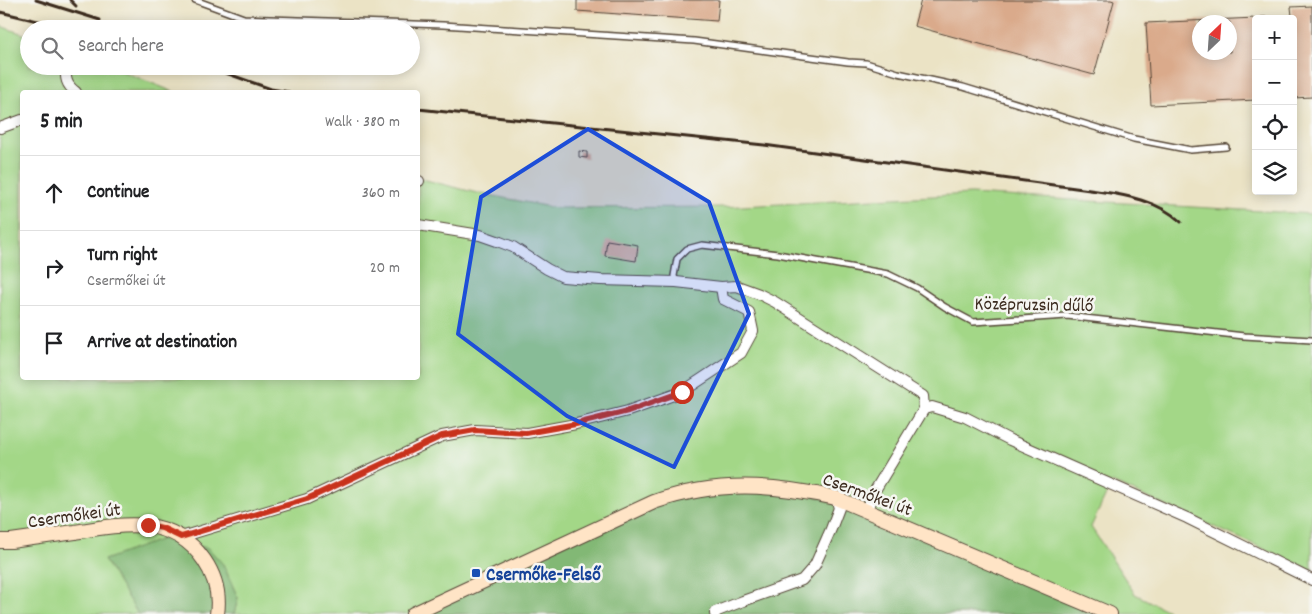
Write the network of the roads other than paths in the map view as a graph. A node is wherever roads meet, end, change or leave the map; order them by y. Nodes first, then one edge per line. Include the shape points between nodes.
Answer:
1 (195, 0) edge
2 (202, 2) edge
3 (314, 20) edge
4 (420, 25) edge
5 (65, 75) edge
6 (73, 90) edge
7 (20, 121) edge
8 (0, 128) edge
9 (1226, 147) dead end
10 (420, 225) edge
11 (676, 282) junction
12 (721, 287) junction
13 (1312, 340) edge
14 (924, 409) junction
15 (836, 498) junction
16 (867, 510) junction
17 (181, 537) junction
18 (0, 541) edge
19 (1312, 580) edge
20 (217, 614) edge
21 (413, 614) edge
22 (715, 614) edge
23 (1110, 614) edge

1 - 2 lane
2 - 3 lane via 244,18
4 - 9 lane via 694,41 866,63 963,87 1134,139 1191,150
5 - 6 street
7 - 8 street
10 - 11 street via 480,235 500,242 563,277
11 - 12 street
11 - 13 lane, Középruzsin dűlő via 677,259 687,249 702,245 778,254 888,274 973,322 1067,316 1244,336
12 - 14 street via 737,286 775,302 923,396
12 - 17 street via 724,299 749,312 753,331 741,354 682,392 628,411 535,432 475,430 442,436 307,499
14 - 16 street via 874,492
14 - 19 street via 932,407 965,417 1187,518
15 - 16 main road, Csermőkei út
15 - 21 main road, Csermőkei út via 798,489 743,486 676,495 627,514
15 - 22 street via 839,508 832,529 815,565 802,580 743,600
16 - 23 main road, Csermőkei út
17 - 18 main road, Csermőkei út via 162,528 135,524
17 - 20 main road, Csermőkei út via 212,572 219,603

